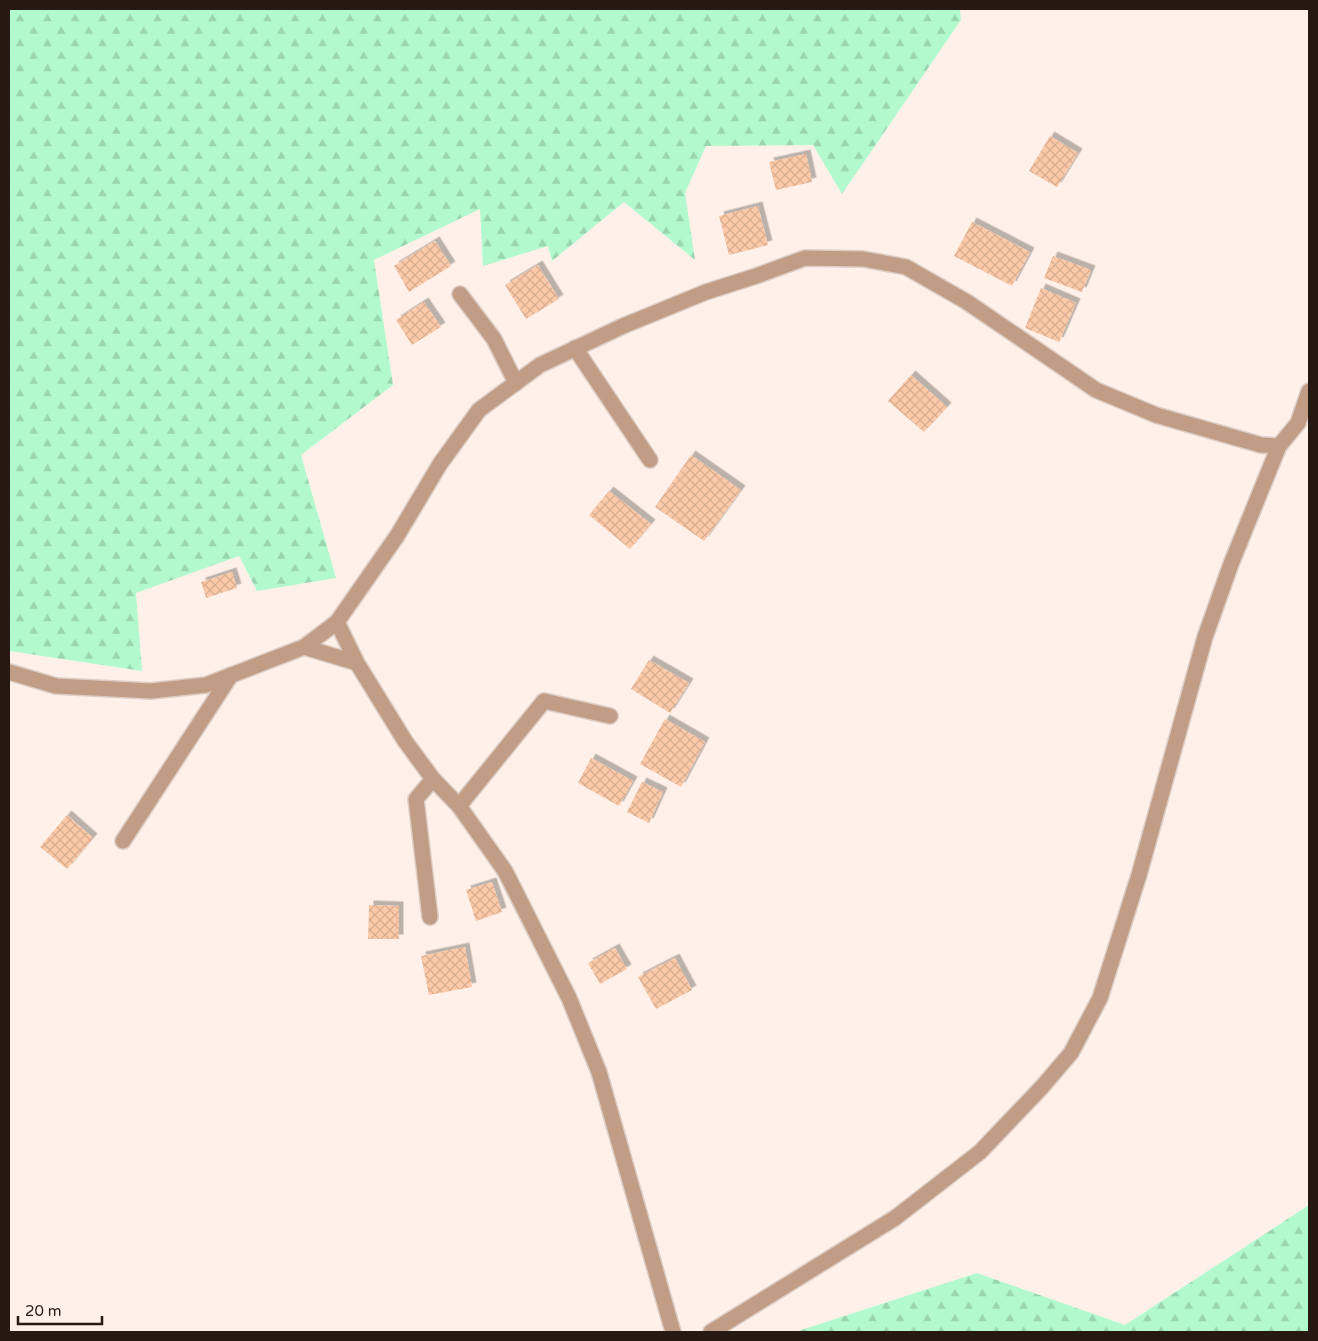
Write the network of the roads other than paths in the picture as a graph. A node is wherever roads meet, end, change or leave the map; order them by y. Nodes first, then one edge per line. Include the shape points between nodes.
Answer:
1 (460, 294) dead end
2 (575, 348) junction
3 (516, 383) junction
4 (1309, 391) edge
5 (1279, 446) junction
6 (650, 460) dead end
7 (337, 622) junction
8 (304, 647) junction
9 (356, 663) junction
10 (9, 672) edge
11 (231, 675) junction
12 (610, 716) dead end
13 (434, 779) junction
14 (460, 806) junction
15 (123, 841) dead end
16 (430, 917) dead end
17 (673, 1332) edge
18 (711, 1332) edge

1 - 3 street via 494,339
2 - 3 street via 540,365
2 - 5 street via 706,292 805,258 863,259 906,267 966,302 1096,390 1156,415 1261,445
2 - 6 street
3 - 7 street via 479,410
4 - 5 street via 1298,423
5 - 18 street via 1205,637 1139,874 1100,998 1071,1053 980,1152 957,1170 895,1218
7 - 8 street
7 - 9 street
8 - 9 street
8 - 11 street
9 - 13 street via 405,741
10 - 11 street via 56,686 151,692 206,685
11 - 15 street
12 - 14 street via 544,701
13 - 14 street
13 - 16 street via 416,799
14 - 17 street via 505,871 569,998 599,1072

